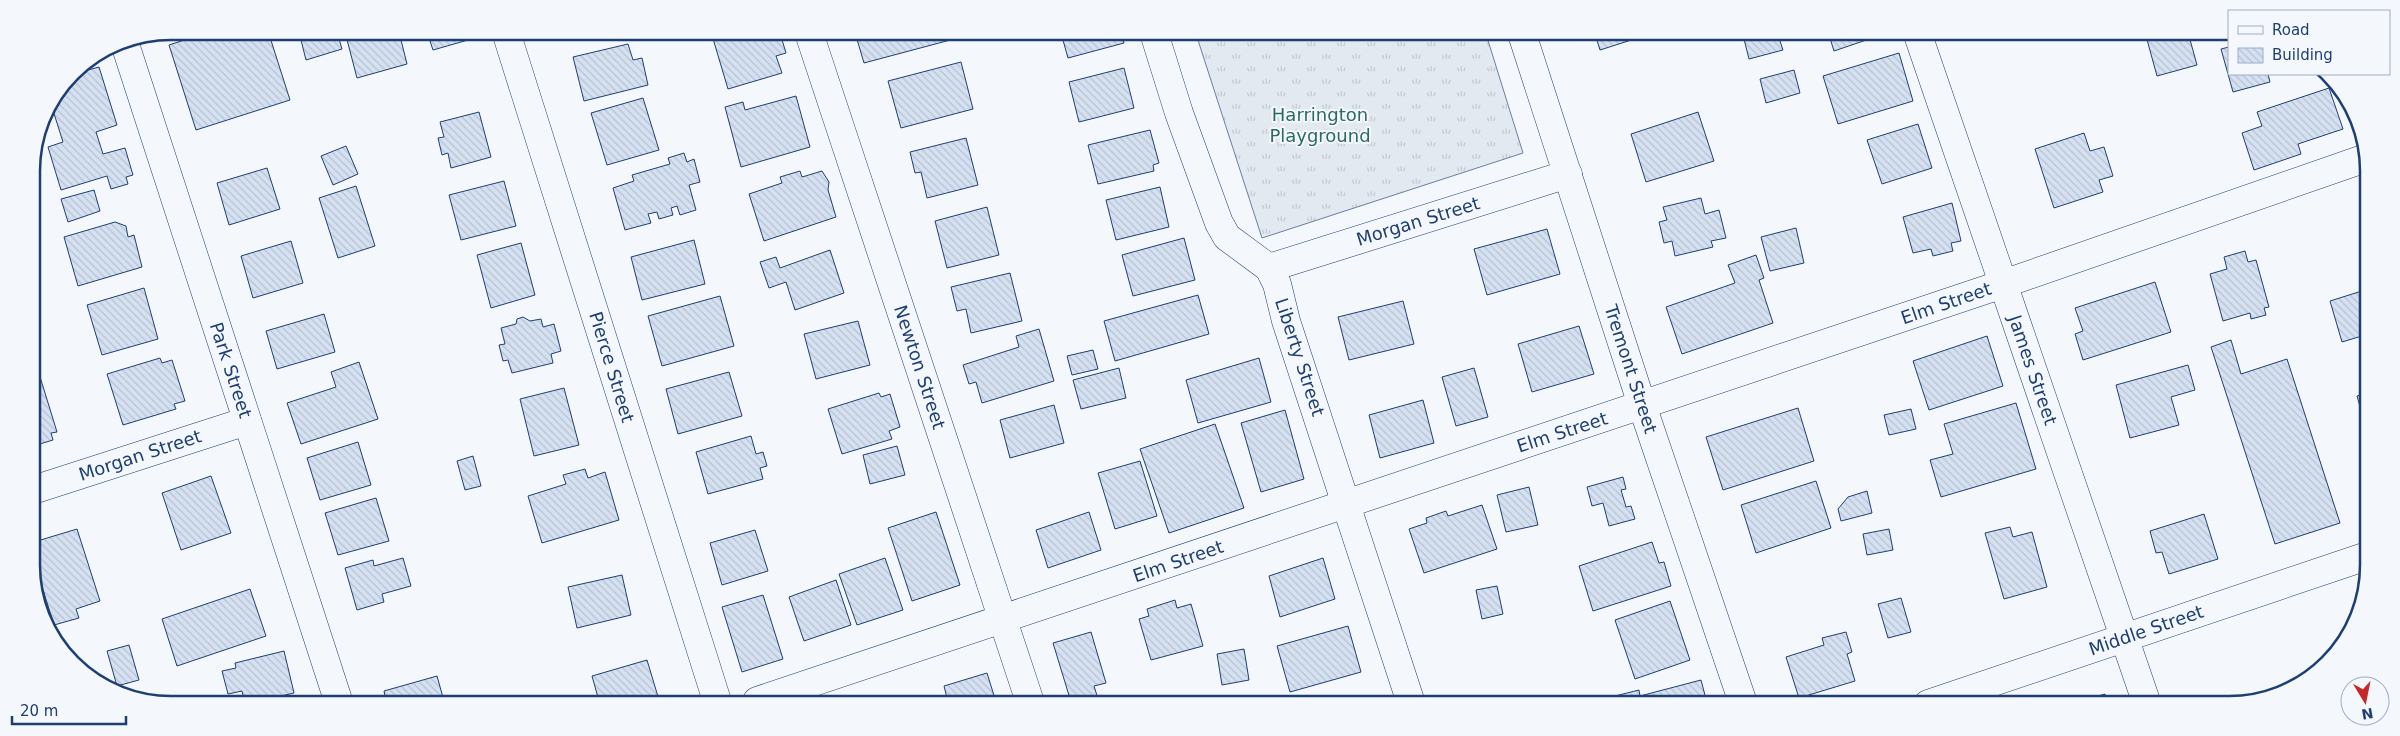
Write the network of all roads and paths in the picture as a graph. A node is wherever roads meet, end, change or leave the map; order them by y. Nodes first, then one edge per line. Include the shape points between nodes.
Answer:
1 (509, 40) edge
2 (812, 40) edge
3 (1156, 40) edge
4 (1524, 40) edge
5 (1920, 40) edge
6 (126, 48) edge
7 (2360, 160) edge
8 (1568, 174) junction
9 (1269, 268) junction
10 (2003, 284) junction
11 (1642, 405) junction
12 (247, 420) junction
13 (40, 488) edge
14 (1347, 503) junction
15 (2360, 558) edge
16 (1004, 620) junction
17 (2125, 638) junction
18 (337, 696) edge
19 (715, 696) edge
20 (772, 696) edge
21 (1028, 696) edge
22 (1409, 696) edge
23 (1741, 696) edge
24 (1952, 696) edge
25 (2145, 696) edge

1 - 19 street, Pierce Street
2 - 16 street, Newton Street
3 - 9 street via 1219,223 1227,238
4 - 8 street, Tremont Street
5 - 10 street, James Street
6 - 12 street, Park Street
7 - 10 street, Elm Street
8 - 9 street, Morgan Street
8 - 11 street, Tremont Street
9 - 14 street, Liberty Street via 1277,284 1286,321
10 - 11 street, Elm Street
10 - 17 street, James Street
11 - 14 street, Elm Street
11 - 23 street, Tremont Street
12 - 13 street, Morgan Street
12 - 18 street, Park Street
14 - 16 street, Elm Street
14 - 22 street, Liberty Street
15 - 17 street, Middle Street
16 - 20 street, Elm Street
16 - 21 street, Newton Street
17 - 24 street, Middle Street
17 - 25 street, James Street

